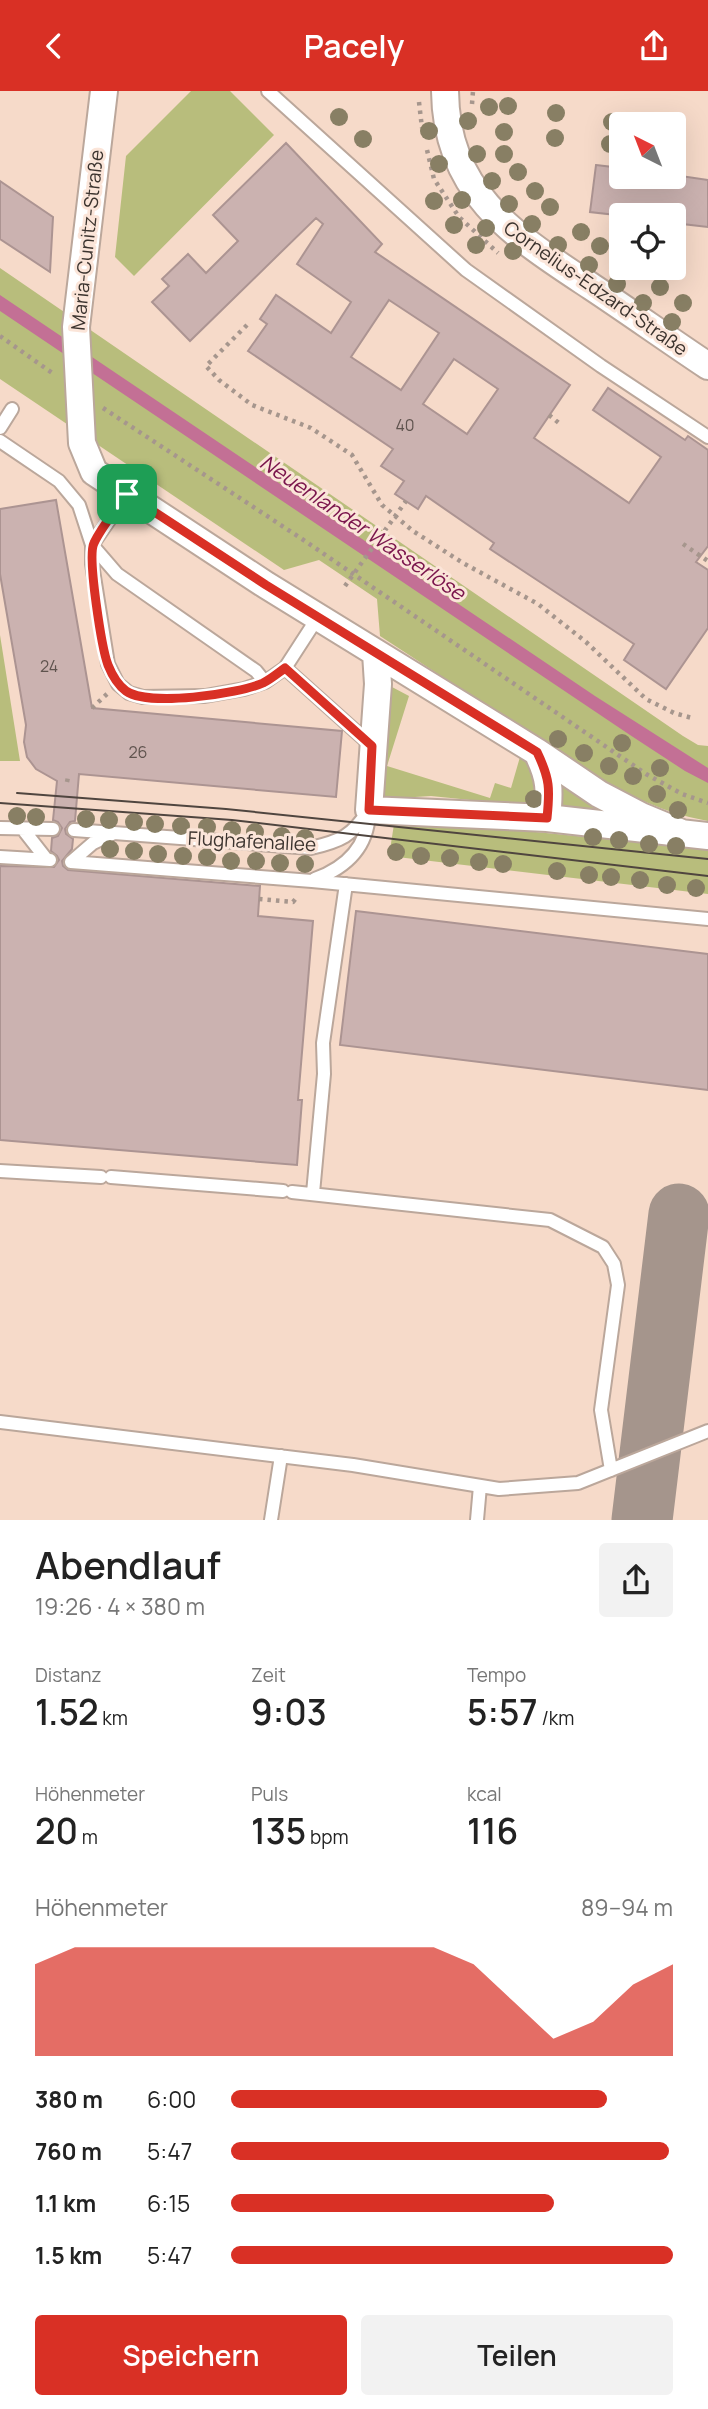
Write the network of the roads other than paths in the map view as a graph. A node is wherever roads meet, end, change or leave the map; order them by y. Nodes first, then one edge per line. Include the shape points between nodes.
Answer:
1 (104, 91) edge
2 (268, 91) edge
3 (446, 91) edge
4 (708, 366) edge
5 (12, 409) dead end
6 (0, 428) edge
7 (708, 437) edge
8 (0, 441) edge
9 (127, 494) junction
10 (92, 545) junction
11 (318, 617) junction
12 (376, 653) junction
13 (285, 668) junction
14 (265, 682) junction
15 (372, 746) junction
16 (537, 752) junction
17 (369, 810) junction
18 (547, 818) junction
19 (0, 828) edge
20 (22, 828) junction
21 (52, 829) dead end
22 (74, 830) dead end
23 (114, 832) junction
24 (695, 834) edge
25 (0, 857) edge
26 (312, 881) junction
27 (346, 884) junction
28 (708, 919) edge
29 (0, 1171) edge
30 (313, 1193) junction
31 (0, 1422) edge
32 (708, 1431) edge
33 (281, 1456) junction
34 (611, 1470) junction
35 (480, 1486) junction
36 (271, 1520) edge
37 (477, 1520) edge

1 - 9 street, Maria-Cunitz-Straße via 76,327 82,443 93,472
2 - 7 lane via 466,270
3 - 4 street, Cornelius-Edzard-Straße via 449,135 456,155 468,181 493,213 541,252
5 - 6 lane
8 - 10 lane via 59,481 79,505
9 - 10 lane
9 - 11 street
10 - 14 lane via 117,574 256,671
10 - 14 lane via 107,664 129,693 205,696
11 - 12 street
11 - 13 lane
12 - 15 street
12 - 16 street
13 - 14 lane
13 - 15 lane
15 - 17 street
16 - 18 street via 548,774
16 - 24 street via 641,816
17 - 18 street
17 - 23 lane, Flughafenallee via 351,834 311,848
17 - 26 lane, Flughafenallee via 365,836 356,852 330,874
18 - 24 street
19 - 20 lane
20 - 21 lane
20 - 25 lane via 48,860
22 - 23 lane, Flughafenallee
23 - 26 lane, Flughafenallee via 71,862
26 - 27 lane
27 - 28 lane
27 - 30 lane via 323,1043
29 - 30 lane
30 - 34 lane via 550,1220 603,1247 614,1264 618,1285 601,1411
31 - 33 lane
32 - 34 lane
33 - 35 lane
33 - 36 lane
34 - 35 lane via 578,1483 499,1489
35 - 37 lane

